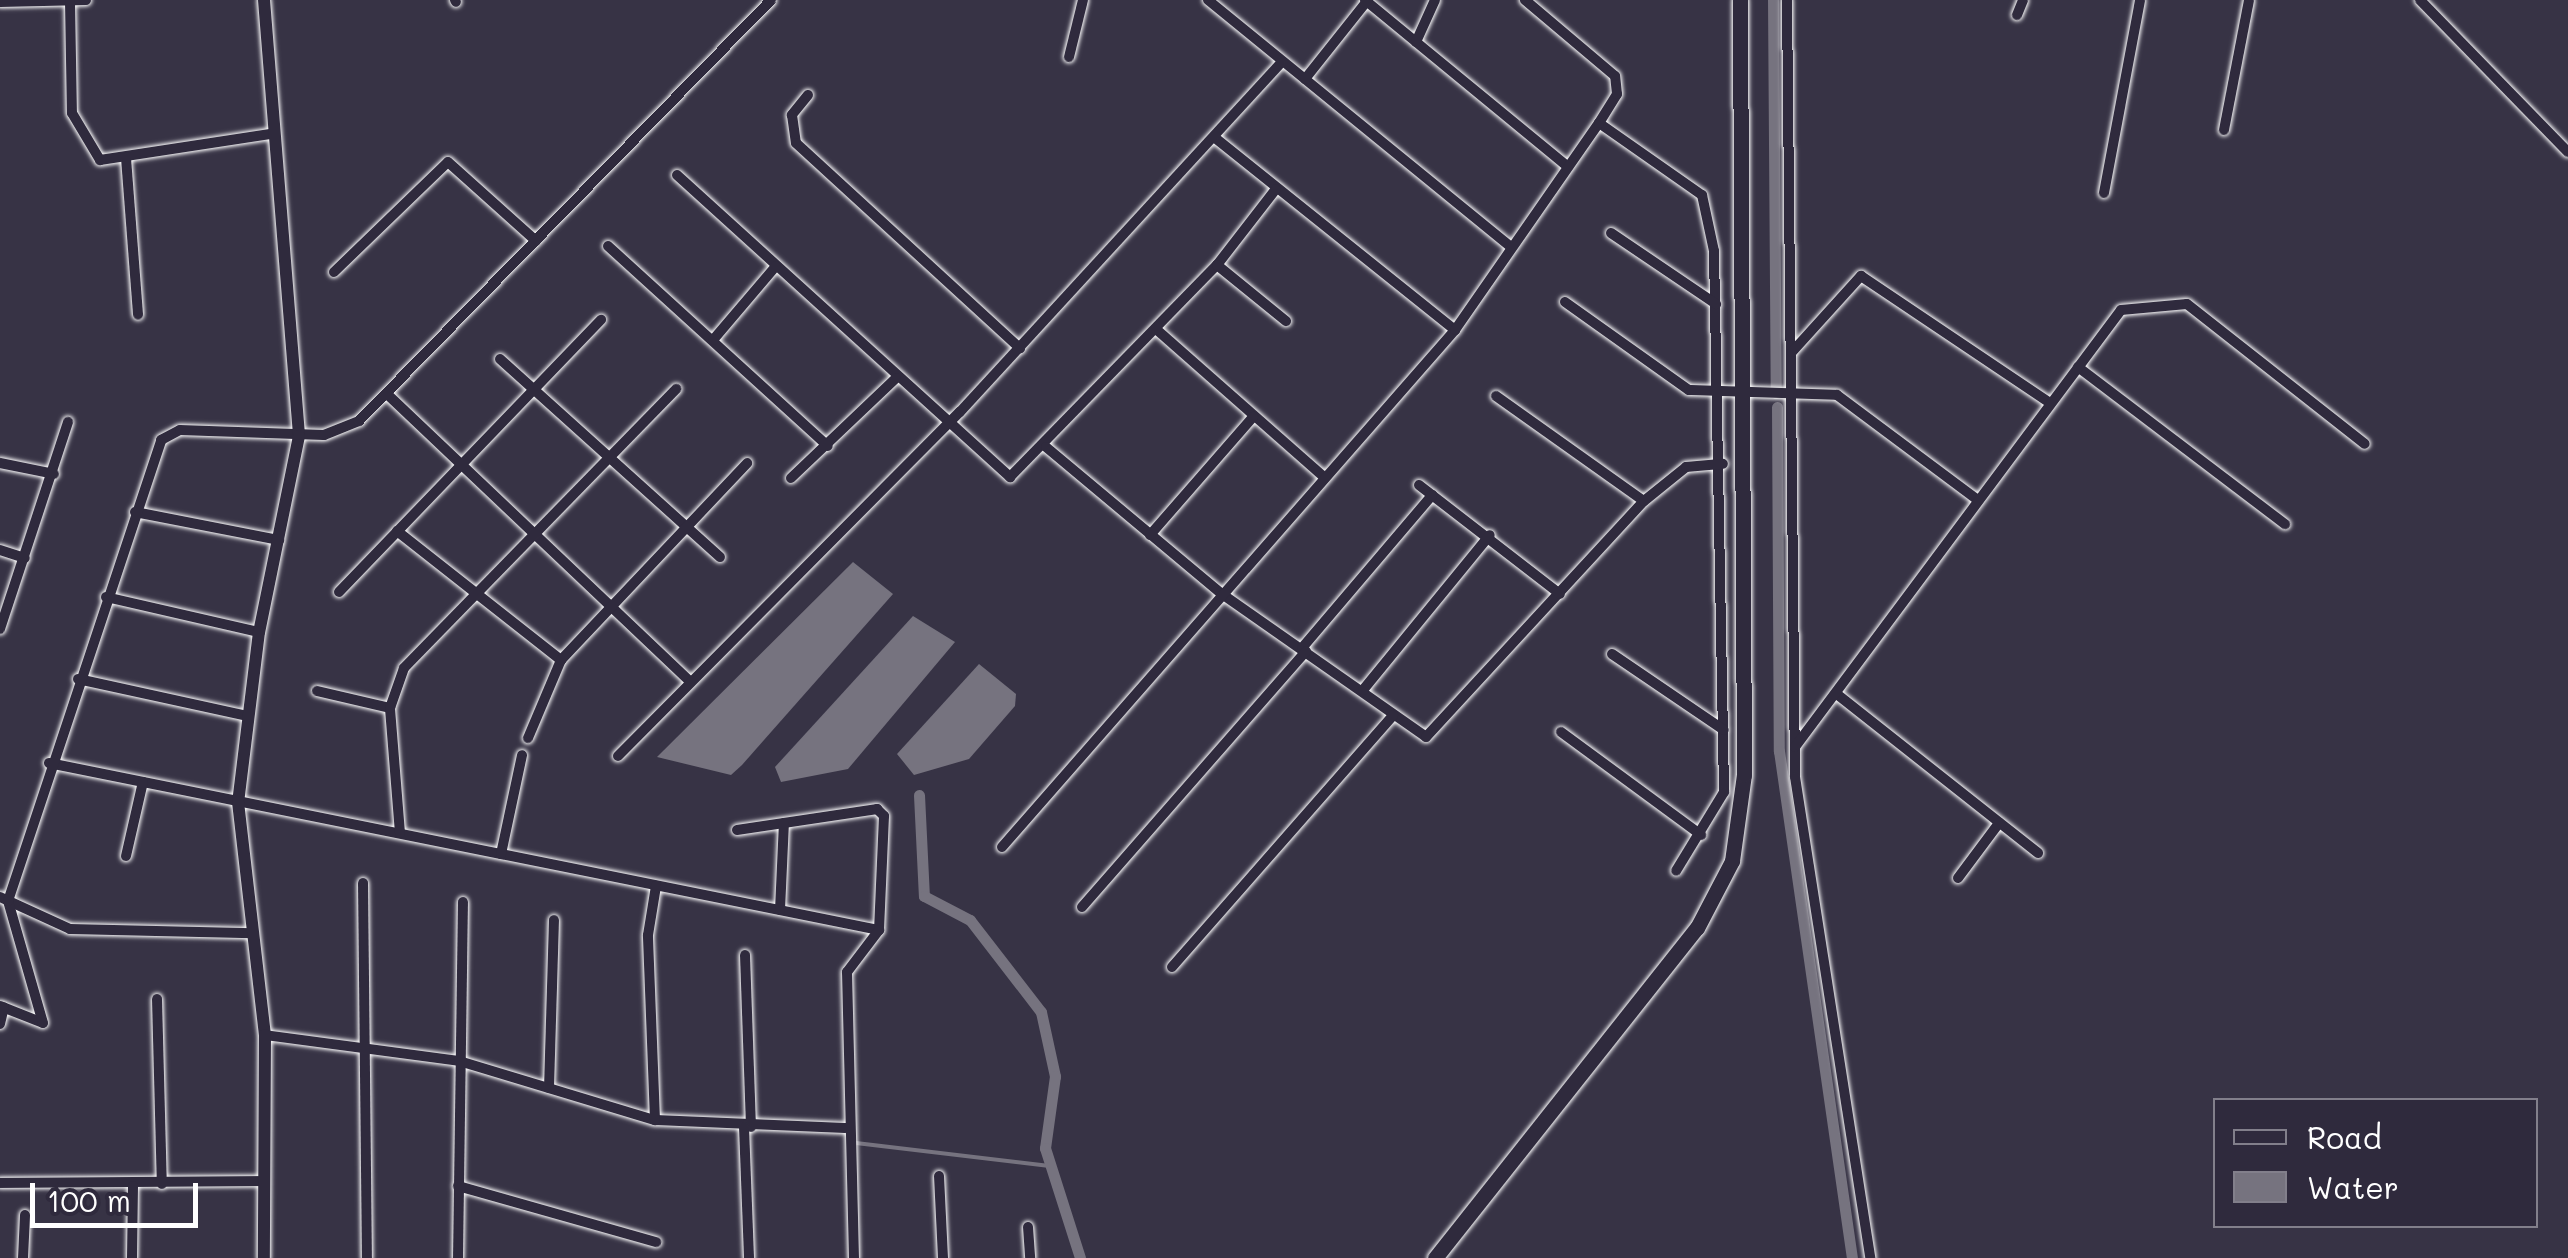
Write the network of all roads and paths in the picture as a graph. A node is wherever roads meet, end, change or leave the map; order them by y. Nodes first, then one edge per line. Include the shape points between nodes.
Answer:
1 (86, 0) edge
2 (264, 0) edge
3 (771, 0) edge
4 (1083, 0) edge
5 (1208, 0) edge
6 (1366, 0) edge
7 (1435, 0) edge
8 (1525, 0) edge
9 (1740, 0) edge
10 (1787, 0) edge
11 (2023, 0) edge
12 (2140, 0) edge
13 (2249, 0) edge
14 (2420, 0) edge
15 (0, 2) edge
16 (70, 2) edge
17 (2017, 14) dead end
18 (1416, 42) junction
19 (1070, 56) dead end
20 (1282, 63) junction
21 (1305, 79) junction
22 (808, 95) dead end
23 (1599, 123) junction
24 (2224, 130) dead end
25 (270, 134) junction
26 (1214, 138) junction
27 (2568, 152) edge
28 (126, 158) junction
29 (1566, 165) junction
30 (677, 175) dead end
31 (1276, 189) junction
32 (2104, 193) dead end
33 (1611, 234) dead end
34 (536, 241) junction
35 (608, 246) dead end
36 (1510, 246) junction
37 (1217, 265) junction
38 (776, 266) junction
39 (334, 272) dead end
40 (1565, 302) dead end
41 (1716, 304) junction
42 (138, 315) dead end
43 (601, 320) dead end
44 (1286, 320) dead end
45 (1156, 329) junction
46 (1455, 330) junction
47 (713, 340) junction
48 (1020, 348) junction
49 (1792, 352) junction
50 (500, 359) dead end
51 (2078, 367) junction
52 (896, 378) junction
53 (676, 389) dead end
54 (535, 390) junction
55 (1792, 393) junction
56 (387, 394) junction
57 (1742, 394) junction
58 (1720, 395) junction
59 (1496, 396) dead end
60 (2050, 403) junction
61 (1253, 416) junction
62 (68, 422) dead end
63 (946, 426) junction
64 (299, 436) junction
65 (2365, 444) dead end
66 (828, 446) junction
67 (1046, 447) junction
68 (608, 456) junction
69 (462, 462) junction
70 (0, 463) edge
71 (746, 463) dead end
72 (1722, 464) junction
73 (54, 474) junction
74 (791, 478) dead end
75 (1325, 478) junction
76 (1419, 485) dead end
77 (1432, 495) junction
78 (1978, 500) junction
79 (1644, 501) junction
80 (136, 512) junction
81 (2284, 524) dead end
82 (685, 527) junction
83 (536, 530) junction
84 (397, 531) junction
85 (1150, 535) junction
86 (1490, 535) junction
87 (279, 540) junction
88 (0, 550) edge
89 (25, 558) junction
90 (720, 558) dead end
91 (339, 592) dead end
92 (478, 593) junction
93 (1222, 594) junction
94 (1560, 594) junction
95 (106, 597) junction
96 (613, 604) junction
97 (0, 630) edge
98 (258, 632) junction
99 (1304, 649) junction
100 (1612, 654) dead end
101 (562, 660) junction
102 (686, 679) junction
103 (78, 680) junction
104 (1363, 690) junction
105 (317, 691) dead end
106 (1838, 694) junction
107 (390, 708) junction
108 (1393, 715) junction
109 (248, 716) junction
110 (1724, 730) junction
111 (1561, 732) dead end
112 (528, 738) dead end
113 (1794, 748) junction
114 (522, 755) dead end
115 (618, 756) dead end
116 (49, 763) junction
117 (143, 782) junction
118 (238, 802) junction
119 (784, 823) junction
120 (1998, 824) junction
121 (737, 830) dead end
122 (400, 834) junction
123 (1701, 834) junction
124 (1002, 846) dead end
125 (2038, 853) dead end
126 (502, 854) junction
127 (126, 856) dead end
128 (1676, 871) dead end
129 (0, 874) edge
130 (1958, 878) dead end
131 (16, 880) junction
132 (363, 883) dead end
133 (656, 886) junction
134 (4, 899) edge
135 (462, 902) dead end
136 (1082, 907) dead end
137 (780, 910) junction
138 (554, 920) dead end
139 (880, 930) junction
140 (253, 933) junction
141 (745, 954) dead end
142 (1172, 966) dead end
143 (157, 999) dead end
144 (2, 1006) edge
145 (0, 1024) edge
146 (265, 1035) junction
147 (365, 1048) junction
148 (459, 1061) junction
149 (550, 1088) junction
150 (655, 1120) junction
151 (748, 1127) junction
152 (846, 1128) junction
153 (939, 1176) dead end
154 (265, 1181) junction
155 (0, 1184) edge
156 (162, 1184) junction
157 (133, 1186) junction
158 (458, 1186) junction
159 (25, 1215) dead end
160 (1028, 1227) dead end
161 (656, 1242) dead end
162 (23, 1258) edge
163 (132, 1258) edge
164 (264, 1258) edge
165 (367, 1258) edge
166 (458, 1258) edge
167 (749, 1258) edge
168 (854, 1258) edge
169 (944, 1258) edge
170 (1030, 1258) edge
171 (1435, 1258) edge
172 (1870, 1258) edge

1 - 16 street
2 - 25 street
3 - 34 street
4 - 19 street
5 - 20 street
6 - 18 street
6 - 21 street
7 - 18 street
8 - 23 street via 1614,76 1616,94
9 - 57 main road
10 - 49 street
11 - 17 street
12 - 32 street
13 - 24 street
14 - 27 street
15 - 16 street
16 - 28 street via 70,105 96,154
18 - 29 street
20 - 21 street
20 - 26 street
21 - 36 street
22 - 48 street via 792,116 796,144
23 - 29 street
23 - 41 street via 1706,202
25 - 28 street
25 - 64 street
26 - 31 street
26 - 48 street
28 - 42 street
29 - 36 street
30 - 38 street
31 - 37 street
31 - 46 street
33 - 41 street
34 - 39 street via 448,162
34 - 56 street
35 - 47 street
36 - 46 street
37 - 44 street
37 - 45 street
38 - 47 street
38 - 52 street
40 - 58 street via 1689,390
41 - 58 street
43 - 54 street
45 - 61 street
45 - 67 street
46 - 75 street
47 - 66 street
48 - 63 street
49 - 55 street
49 - 60 street via 1861,276
50 - 54 street
51 - 60 street
51 - 65 street via 2121,310 2171,299
51 - 81 street
52 - 63 street
52 - 66 street
53 - 68 street
54 - 68 street
54 - 69 street
55 - 57 street
55 - 78 street via 1837,395
55 - 113 street
56 - 64 street via 347,429
56 - 69 street
57 - 58 street
57 - 171 main road via 1744,775 1723,886
58 - 72 street
59 - 79 street
60 - 78 street
61 - 75 street
61 - 85 street
62 - 73 street
63 - 67 street via 1005,476 1017,477
63 - 102 street
64 - 80 street via 168,432
64 - 87 street
66 - 74 street
67 - 85 street
68 - 82 street
68 - 83 street
69 - 83 street
69 - 84 street
70 - 73 street
71 - 82 street
72 - 79 street via 1686,467
72 - 110 street
73 - 89 street
75 - 93 street
76 - 77 street
77 - 86 street
77 - 99 street
78 - 106 street
79 - 94 street
80 - 87 street
80 - 95 street
82 - 90 street
82 - 96 street
83 - 92 street
83 - 96 street
84 - 91 street
84 - 92 street
85 - 93 street
86 - 94 street
86 - 104 street
87 - 98 street
88 - 89 street
89 - 97 street
92 - 101 street
92 - 107 street via 404,668
93 - 99 street
93 - 124 street
94 - 108 street via 1432,736
95 - 98 street
95 - 103 street
96 - 101 street
96 - 102 street
98 - 109 street
99 - 104 street
99 - 136 street
100 - 110 street
101 - 112 street
102 - 115 street
103 - 109 street
103 - 116 street
104 - 108 street
105 - 107 street
106 - 113 street
106 - 120 street
107 - 122 street
108 - 142 street
109 - 118 street
110 - 123 street via 1723,798
111 - 123 street
113 - 172 street
114 - 126 street
116 - 117 street
116 - 131 street
117 - 118 street
117 - 127 street
118 - 122 street
118 - 140 street
119 - 121 street
119 - 137 street
119 - 139 street via 882,810
120 - 125 street
120 - 130 street
122 - 126 street
123 - 128 street
126 - 133 street
129 - 131 street
131 - 134 street
132 - 147 street
133 - 137 street
133 - 150 street via 648,935
134 - 140 street via 70,929
134 - 144 street via 43,1024
135 - 148 street
137 - 139 street
138 - 149 street
139 - 152 street via 847,972
140 - 146 street
141 - 151 street
143 - 156 street
144 - 145 street
146 - 147 street
146 - 154 street
147 - 148 street
147 - 165 street
148 - 149 street
148 - 158 street
149 - 150 street
150 - 151 street
151 - 152 street
151 - 167 street
152 - 168 street
153 - 169 street
154 - 156 street
154 - 164 street
155 - 157 street
156 - 157 street
157 - 163 street
158 - 161 street
158 - 166 street
159 - 162 street
160 - 170 street

